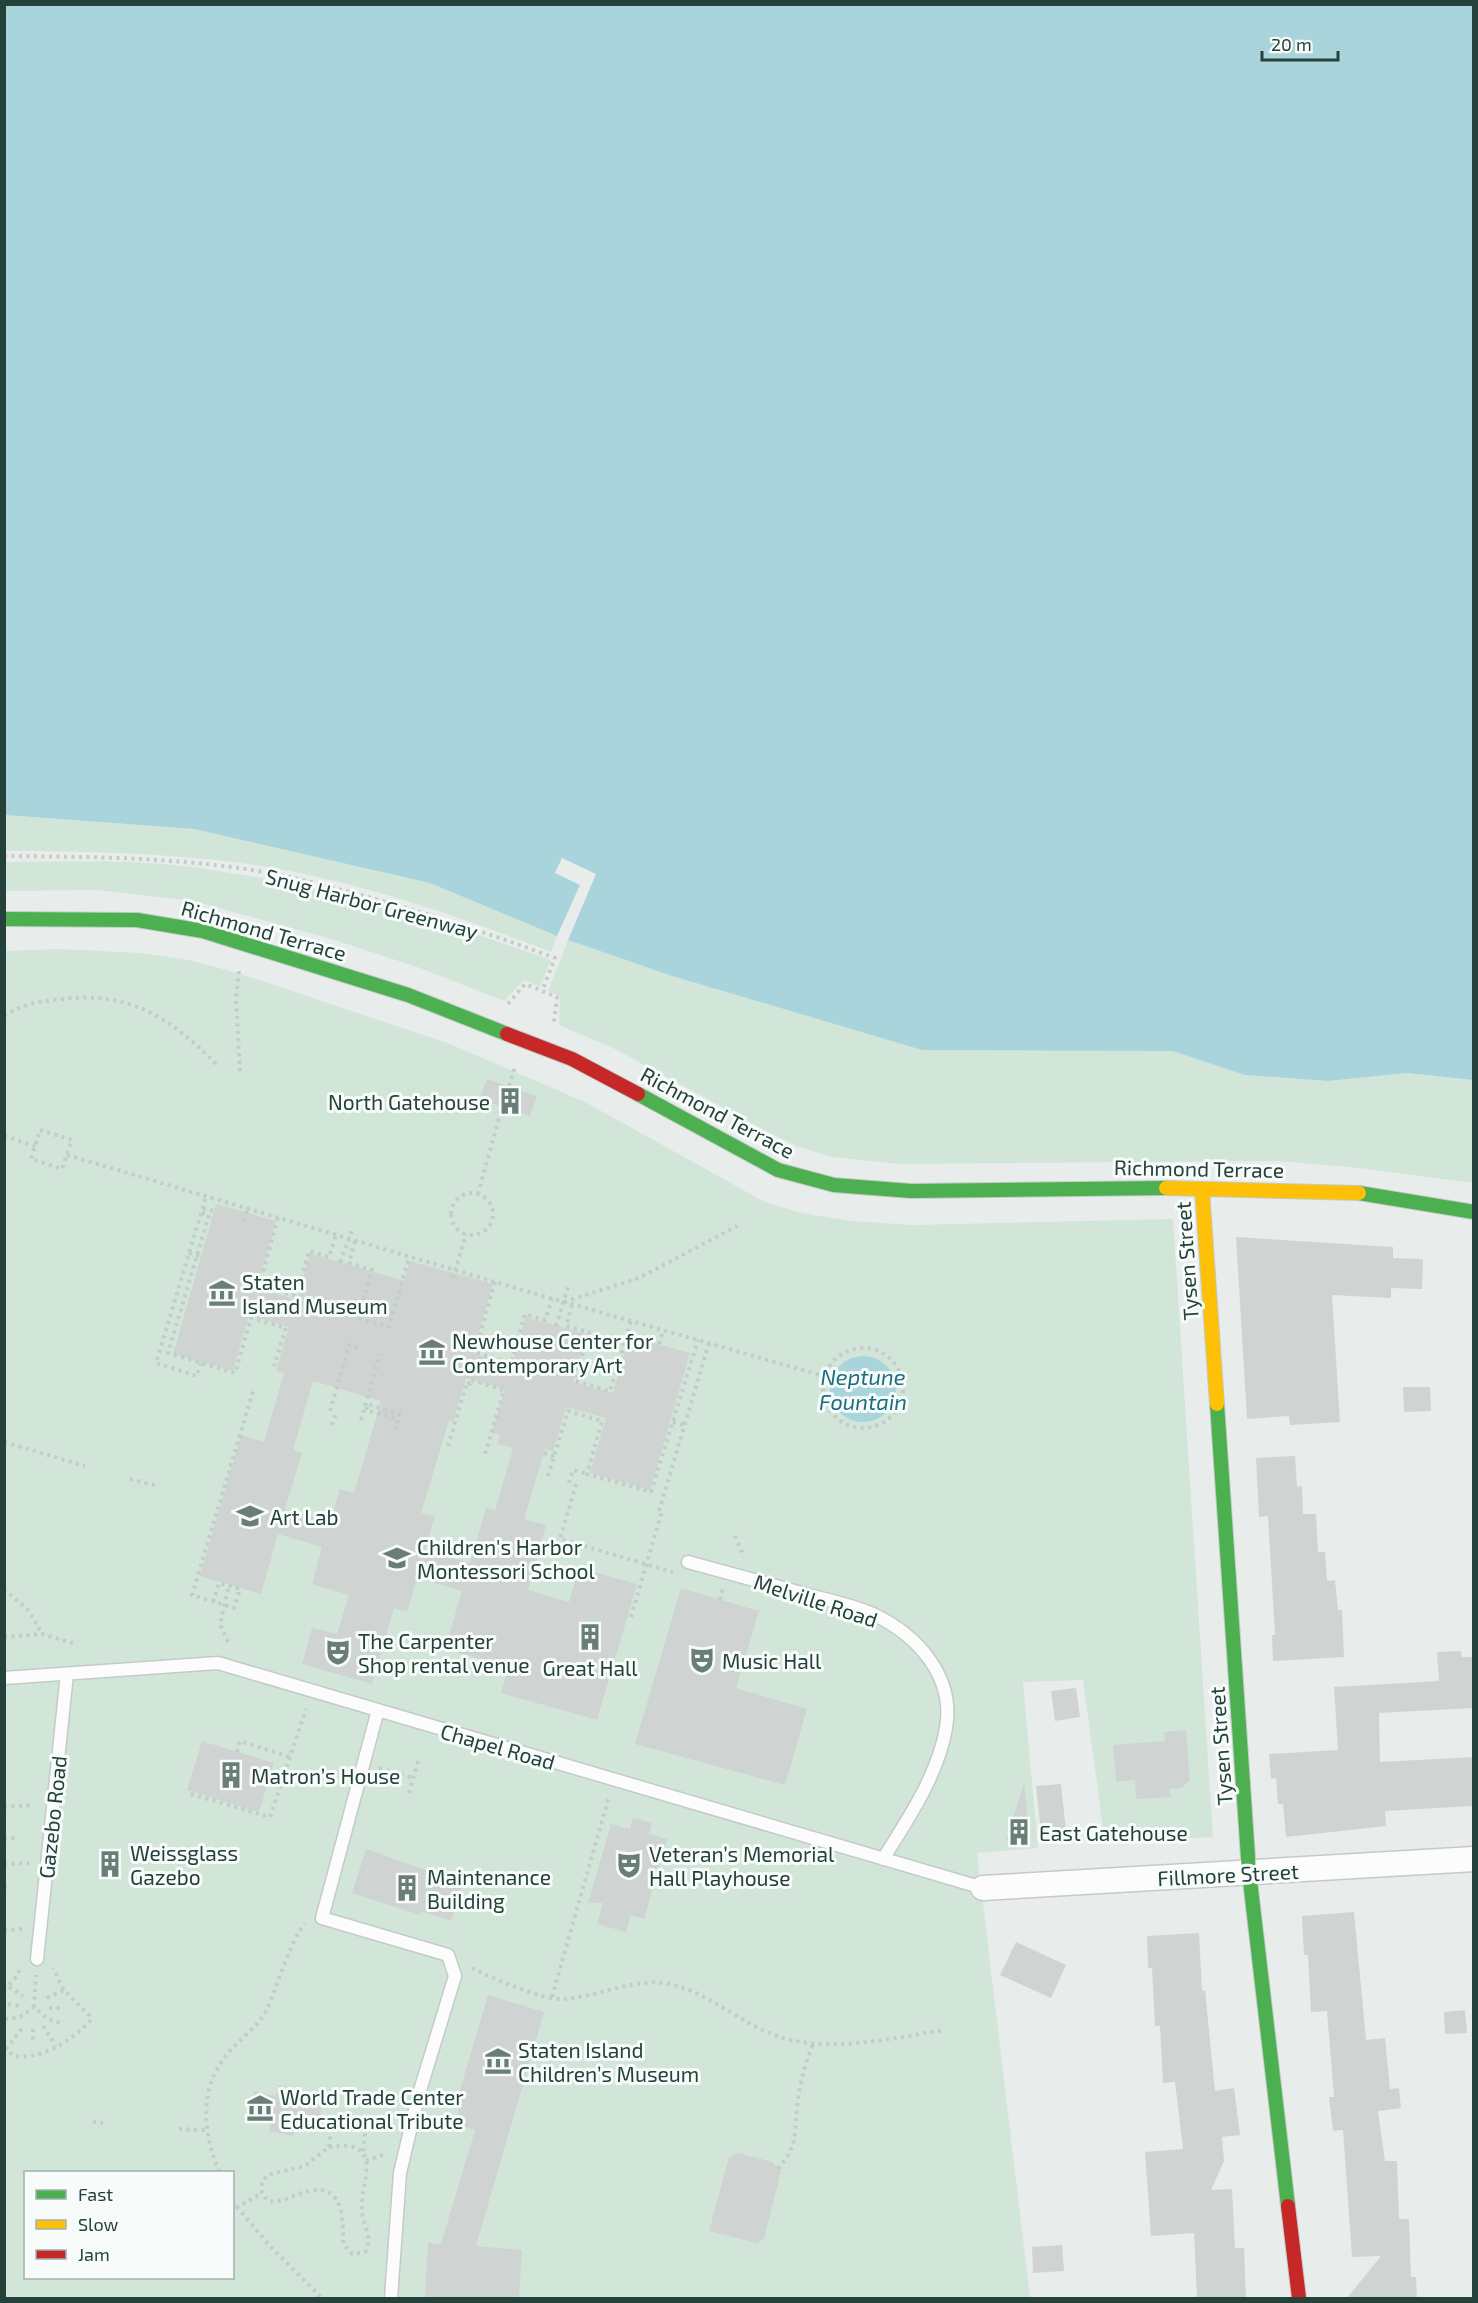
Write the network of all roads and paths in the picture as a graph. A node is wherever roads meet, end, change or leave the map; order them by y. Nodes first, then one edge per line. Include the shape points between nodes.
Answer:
1 (4, 856) edge
2 (4, 919) edge
3 (239, 970) dead end
4 (542, 991) junction
5 (506, 1006) dead end
6 (4, 1016) edge
7 (553, 1026) dead end
8 (217, 1065) dead end
9 (516, 1065) dead end
10 (240, 1072) dead end
11 (509, 1086) dead end
12 (502, 1107) dead end
13 (4, 1137) edge
14 (35, 1146) junction
15 (67, 1155) junction
16 (1202, 1188) junction
17 (478, 1194) junction
18 (206, 1197) junction
19 (248, 1209) junction
20 (202, 1210) junction
21 (214, 1211) dead end
22 (1473, 1212) edge
23 (278, 1218) junction
24 (244, 1221) dead end
25 (737, 1226) dead end
26 (353, 1228) dead end
27 (466, 1234) junction
28 (336, 1235) junction
29 (347, 1239) junction
30 (355, 1241) junction
31 (189, 1253) junction
32 (199, 1256) junction
33 (409, 1257) junction
34 (340, 1262) dead end
35 (455, 1270) junction
36 (453, 1278) dead end
37 (495, 1282) junction
38 (568, 1287) dead end
39 (552, 1299) junction
40 (564, 1302) junction
41 (572, 1305) junction
42 (631, 1321) junction
43 (556, 1326) dead end
44 (663, 1331) junction
45 (698, 1340) junction
46 (709, 1343) junction
47 (660, 1344) dead end
48 (360, 1348) dead end
49 (380, 1354) dead end
50 (201, 1362) junction
51 (274, 1366) dead end
52 (824, 1376) junction
53 (254, 1388) dead end
54 (330, 1411) dead end
55 (336, 1413) dead end
56 (405, 1416) dead end
57 (361, 1420) dead end
58 (673, 1422) junction
59 (332, 1425) dead end
60 (685, 1425) junction
61 (395, 1430) dead end
62 (4, 1442) edge
63 (448, 1446) dead end
64 (544, 1453) dead end
65 (554, 1456) junction
66 (484, 1457) dead end
67 (85, 1466) dead end
68 (587, 1474) junction
69 (548, 1476) dead end
70 (130, 1479) dead end
71 (569, 1483) dead end
72 (576, 1484) dead end
73 (158, 1486) dead end
74 (688, 1562) dead end
75 (646, 1565) junction
76 (677, 1573) dead end
77 (714, 1585) dead end
78 (229, 1587) junction
79 (723, 1588) junction
80 (4, 1589) edge
81 (733, 1591) dead end
82 (720, 1600) dead end
83 (213, 1602) junction
84 (223, 1605) junction
85 (631, 1617) dead end
86 (42, 1634) junction
87 (4, 1637) edge
88 (228, 1642) dead end
89 (75, 1644) dead end
90 (67, 1674) junction
91 (4, 1678) edge
92 (311, 1691) junction
93 (378, 1710) junction
94 (237, 1752) dead end
95 (290, 1757) junction
96 (418, 1761) dead end
97 (363, 1763) junction
98 (271, 1773) dead end
99 (284, 1777) junction
100 (413, 1778) junction
101 (614, 1780) junction
102 (409, 1793) dead end
103 (191, 1794) dead end
104 (34, 1804) dead end
105 (4, 1807) edge
106 (15, 1838) dead end
107 (4, 1839) edge
108 (884, 1859) junction
109 (1473, 1859) edge
110 (29, 1863) dead end
111 (4, 1864) edge
112 (1249, 1872) junction
113 (11, 1886) dead end
114 (4, 1887) edge
115 (983, 1888) joint
116 (322, 1918) junction
117 (24, 1928) dead end
118 (4, 1930) edge
119 (448, 1955) junction
120 (37, 1963) joint
121 (21, 1967) dead end
122 (53, 1968) dead end
123 (7, 1988) edge
124 (64, 1990) junction
125 (23, 1996) dead end
126 (552, 1997) junction
127 (47, 1998) dead end
128 (8, 2004) dead end
129 (20, 2006) dead end
130 (34, 2007) junction
131 (49, 2008) dead end
132 (62, 2008) dead end
133 (5, 2019) edge
134 (60, 2023) dead end
135 (24, 2026) dead end
136 (43, 2026) dead end
137 (33, 2029) dead end
138 (944, 2030) dead end
139 (33, 2042) dead end
140 (813, 2044) junction
141 (56, 2046) junction
142 (5, 2049) edge
143 (93, 2122) dead end
144 (103, 2123) dead end
145 (179, 2129) dead end
146 (206, 2130) junction
147 (328, 2147) junction
148 (363, 2156) junction
149 (778, 2169) dead end
150 (219, 2171) edge
151 (262, 2193) junction
152 (234, 2204) edge
153 (236, 2208) junction
154 (322, 2298) edge
155 (391, 2298) edge
156 (1299, 2298) edge

1 - 4 path, Snug Harbor Greenway via 187,862 293,878 466,925 555,958
2 - 16 main road, Richmond Terrace via 106,919 171,925 315,964 572,1059 763,1164 815,1181 911,1191
3 - 10 path via 236,998
4 - 5 path via 525,984
4 - 7 path via 557,997
6 - 8 path via 40,1001 113,999 149,1011 188,1035
9 - 11 path
12 - 17 path
13 - 14 path
14 - 15 path via 31,1159 62,1169
14 - 15 path via 40,1130 72,1140
15 - 18 path
16 - 22 main road, Richmond Terrace via 1352,1192
16 - 112 main road, Tysen Street
17 - 27 path via 489,1201 492,1220 484,1230
17 - 27 path via 459,1197 452,1208 452,1220
18 - 19 path
18 - 20 path
19 - 23 path
19 - 24 path
20 - 21 path
20 - 31 path
20 - 32 path via 209,1215
23 - 28 path
23 - 28 path via 259,1286 296,1296 309,1251 329,1257
25 - 40 path via 639,1278
26 - 29 path
27 - 35 path
28 - 29 path
29 - 30 path
29 - 34 path
30 - 33 path
30 - 33 path via 349,1263 372,1270 358,1318 389,1327
31 - 32 path
31 - 50 path via 156,1363 197,1376
32 - 50 path via 168,1353
33 - 35 path
35 - 36 path
35 - 37 path
37 - 39 path
37 - 39 path via 475,1352 493,1358 511,1363 525,1314 545,1320
38 - 40 path
39 - 40 path
40 - 41 path
40 - 43 path
41 - 42 path
41 - 42 path via 566,1326 589,1332 575,1381 610,1391
42 - 44 path
44 - 45 path
44 - 47 path
45 - 46 path
45 - 58 path
46 - 52 path
46 - 60 path
48 - 54 path via 349,1345
49 - 57 path
50 - 51 path via 234,1373 251,1318 286,1328
52 - 52 path via 826,1404 833,1415 857,1428 870,1428 888,1420 900,1405 903,1379 890,1357 878,1350 852,1349 840,1355
53 - 83 path via 192,1595
55 - 59 path
56 - 61 path via 368,1404 366,1410 398,1419
58 - 60 path
58 - 68 path via 651,1492
60 - 75 path
62 - 67 path
63 - 66 path via 467,1382 504,1390
64 - 65 path
65 - 68 path via 568,1411 602,1421
65 - 69 path
68 - 71 path via 573,1470
70 - 73 path
72 - 75 path via 560,1539
74 - 108 lane, Melville Road via 872,1614 919,1646 933,1662 948,1707 945,1732 917,1804
75 - 76 path
75 - 85 path
77 - 79 path
78 - 83 path via 219,1583
78 - 84 path
78 - 84 path via 240,1589 234,1608
79 - 81 path
79 - 82 path
80 - 86 path via 29,1611
83 - 84 path
84 - 88 path via 220,1624
86 - 87 path
86 - 89 path
90 - 91 lane, Chapel Road
90 - 92 lane, Chapel Road via 218,1663
90 - 120 lane, Gazebo Road
92 - 93 lane, Chapel Road
92 - 95 path
93 - 97 lane
93 - 101 lane, Chapel Road
94 - 95 path via 240,1741
95 - 99 path
96 - 100 path
97 - 100 path
97 - 116 lane
98 - 99 path
99 - 103 path via 270,1817
100 - 102 path
101 - 108 lane, Chapel Road
101 - 126 path
104 - 105 path
106 - 107 path
108 - 115 lane, Chapel Road
109 - 112 street, Fillmore Street
110 - 111 path
112 - 115 street, Fillmore Street
112 - 156 main road, Tysen Street
113 - 114 path
116 - 119 lane
116 - 146 path via 303,1925 267,2010 223,2058 213,2075 205,2112
117 - 118 path
119 - 126 path via 493,1979
119 - 155 lane via 455,1976 418,2097 400,2173
120 - 130 path
121 - 123 path
122 - 124 path
123 - 125 path
124 - 127 path
124 - 141 path via 91,2018
126 - 140 path via 561,1999 648,1982 669,1984 711,2000 776,2035
128 - 129 path
130 - 133 path via 20,2017
130 - 134 path
131 - 132 path
135 - 142 path
136 - 141 path
137 - 139 path
138 - 140 path
140 - 149 path via 798,2098 796,2139 790,2155
141 - 142 path via 25,2057 14,2056
143 - 144 path
145 - 146 path
146 - 150 path
147 - 148 path via 351,2147
147 - 148 path via 332,2128 337,2124 359,2123 365,2133
147 - 151 path via 305,2166 267,2175
148 - 151 path via 368,2176 362,2212 370,2240 365,2252 352,2254 346,2250 343,2216 336,2199 328,2193 310,2190 276,2202 268,2201
151 - 153 path
152 - 153 path
153 - 154 path

